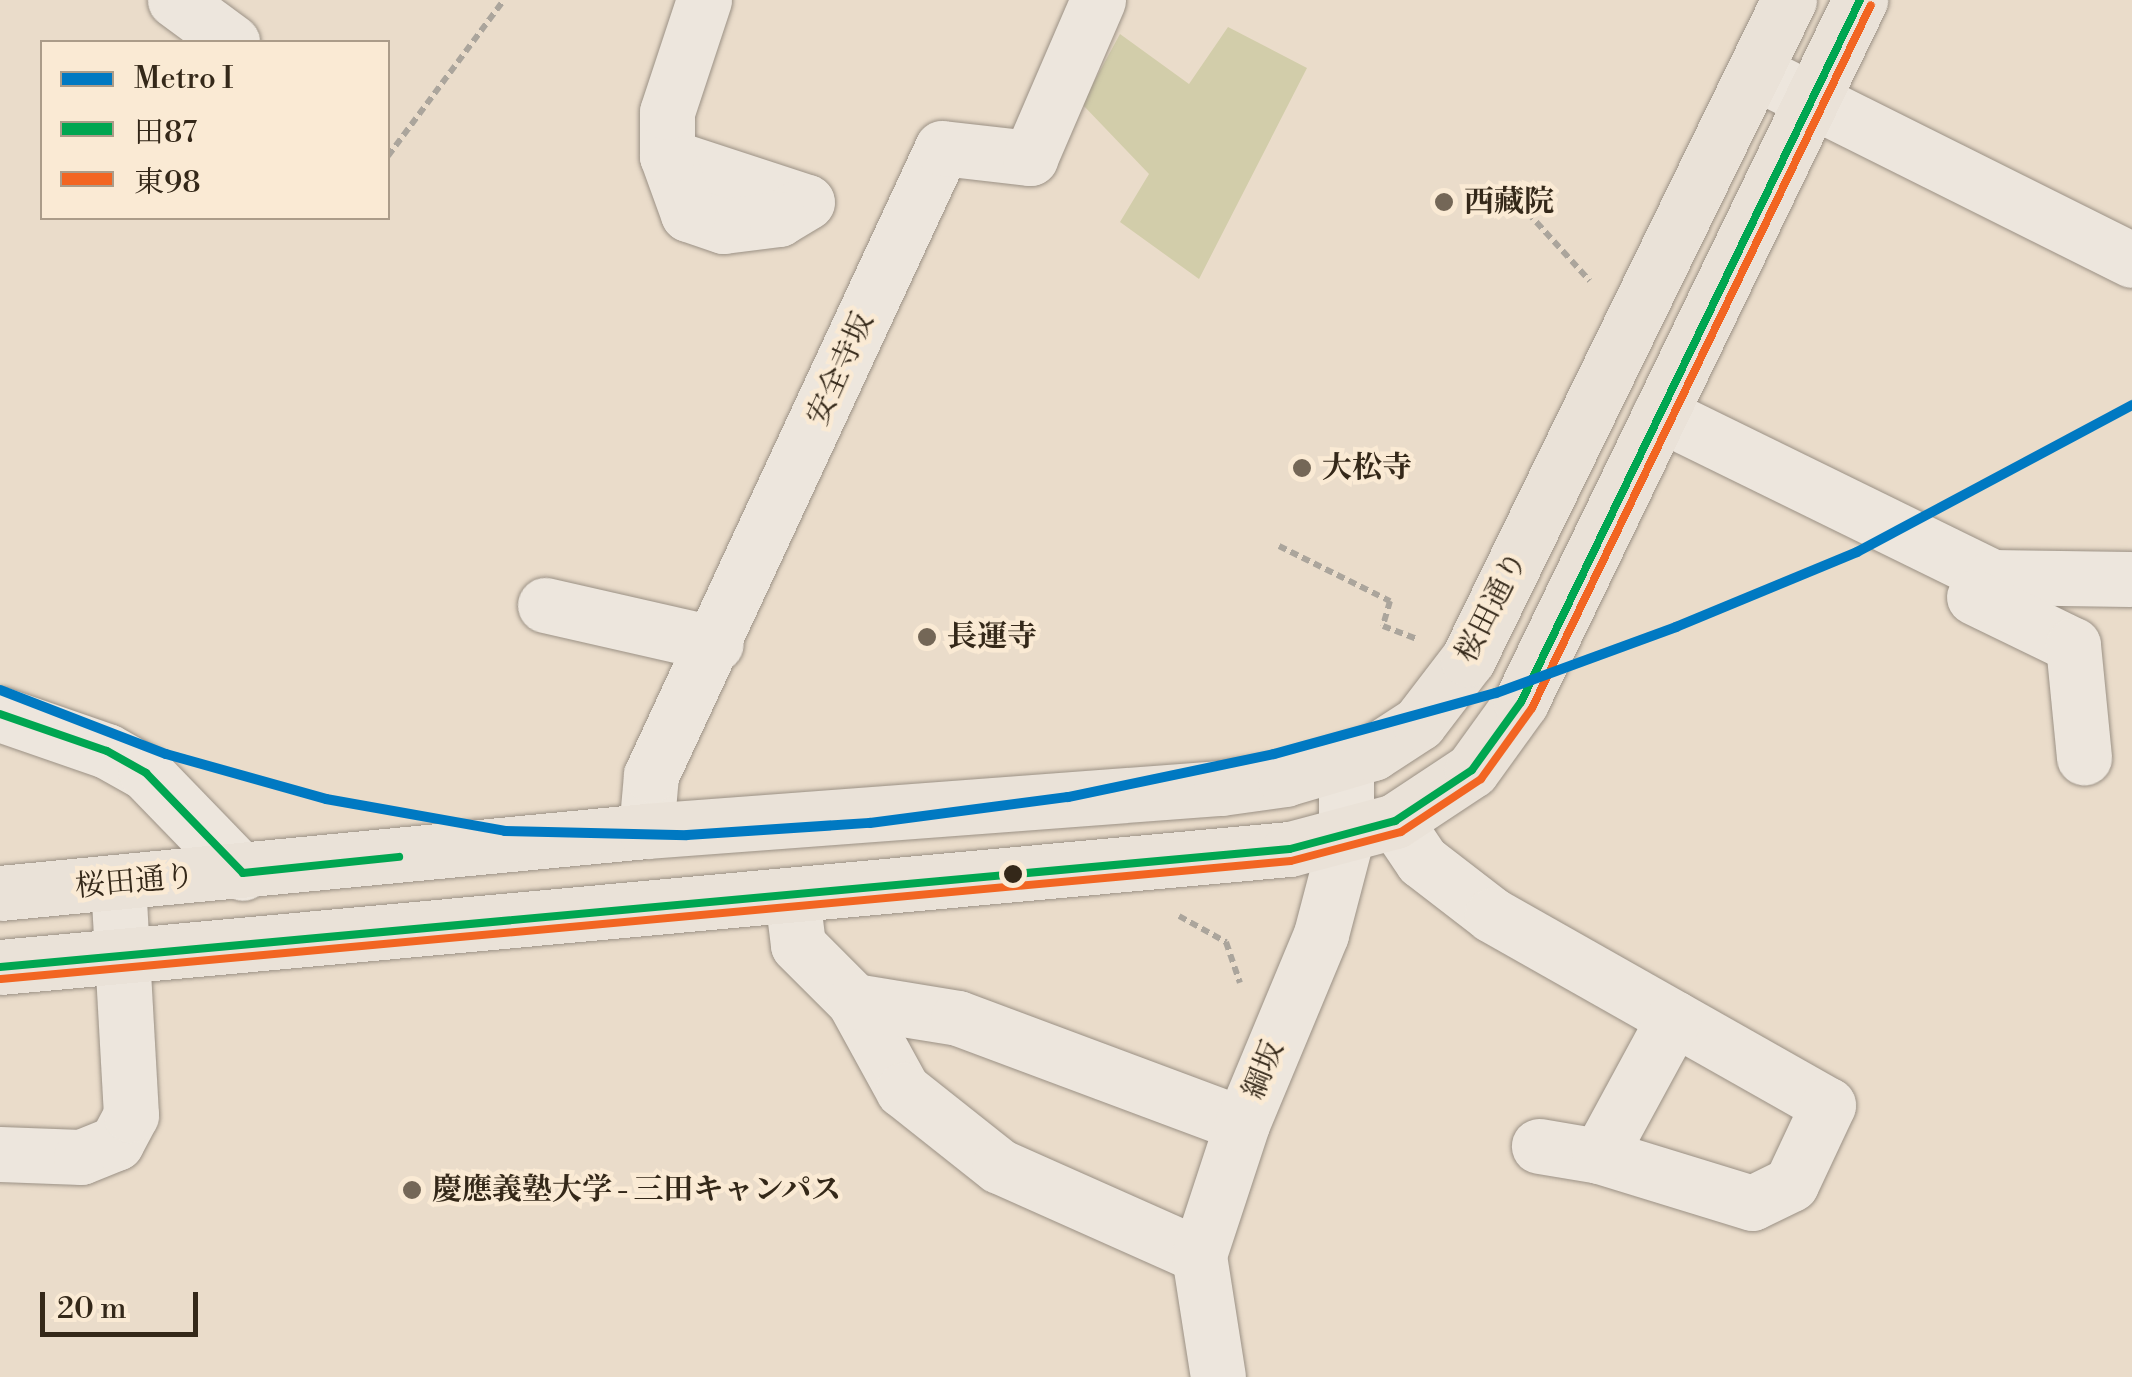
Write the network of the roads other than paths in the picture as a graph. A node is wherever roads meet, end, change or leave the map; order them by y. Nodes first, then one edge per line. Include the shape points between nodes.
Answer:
1 (175, 0) edge
2 (704, 0) edge
3 (1098, 0) edge
4 (1789, 0) edge
5 (1860, 0) edge
6 (229, 40) edge
7 (1754, 72) junction
8 (1810, 103) junction
9 (667, 156) dead end
10 (2132, 260) edge
11 (1660, 414) junction
12 (2130, 578) edge
13 (1974, 598) dead end
14 (546, 605) dead end
15 (716, 644) junction
16 (0, 714) edge
17 (2084, 757) dead end
18 (1346, 764) junction
19 (1370, 830) junction
20 (646, 831) junction
21 (243, 874) junction
22 (118, 883) junction
23 (0, 893) edge
24 (792, 896) junction
25 (125, 956) junction
26 (0, 966) edge
27 (854, 1000) junction
28 (1674, 1018) junction
29 (1242, 1124) junction
30 (1540, 1146) dead end
31 (0, 1154) edge
32 (1599, 1156) junction
33 (1199, 1256) junction
34 (1218, 1377) edge

1 - 6 street
2 - 9 street via 667,112
3 - 15 street, 安全寺坂 via 1030,158 942,148
4 - 7 highway, 桜田通り
5 - 8 highway
7 - 8 street
7 - 18 highway, 桜田通り via 1468,659 1419,724
8 - 10 street
8 - 11 highway
11 - 12 street via 1992,577
11 - 19 highway via 1501,736 1461,779
13 - 17 street via 2073,645
14 - 15 street
15 - 20 street, 安全寺坂 via 652,775
16 - 21 street via 107,751 146,773
18 - 19 street, 綱坂
18 - 20 highway, 桜田通り via 1220,788
19 - 24 highway
19 - 28 street via 1492,914
19 - 29 street, 綱坂
20 - 21 highway, 桜田通り
21 - 22 highway, 桜田通り
22 - 23 highway, 桜田通り
22 - 25 street
24 - 25 highway
24 - 27 street via 798,946
25 - 26 highway
25 - 31 street via 132,1115 116,1143 81,1157
27 - 29 street via 958,1018
27 - 33 street via 903,1090 999,1166
28 - 32 street
28 - 32 street via 1828,1105 1791,1184 1752,1203
29 - 33 street, 綱坂
30 - 32 street
33 - 34 street, 綱坂

